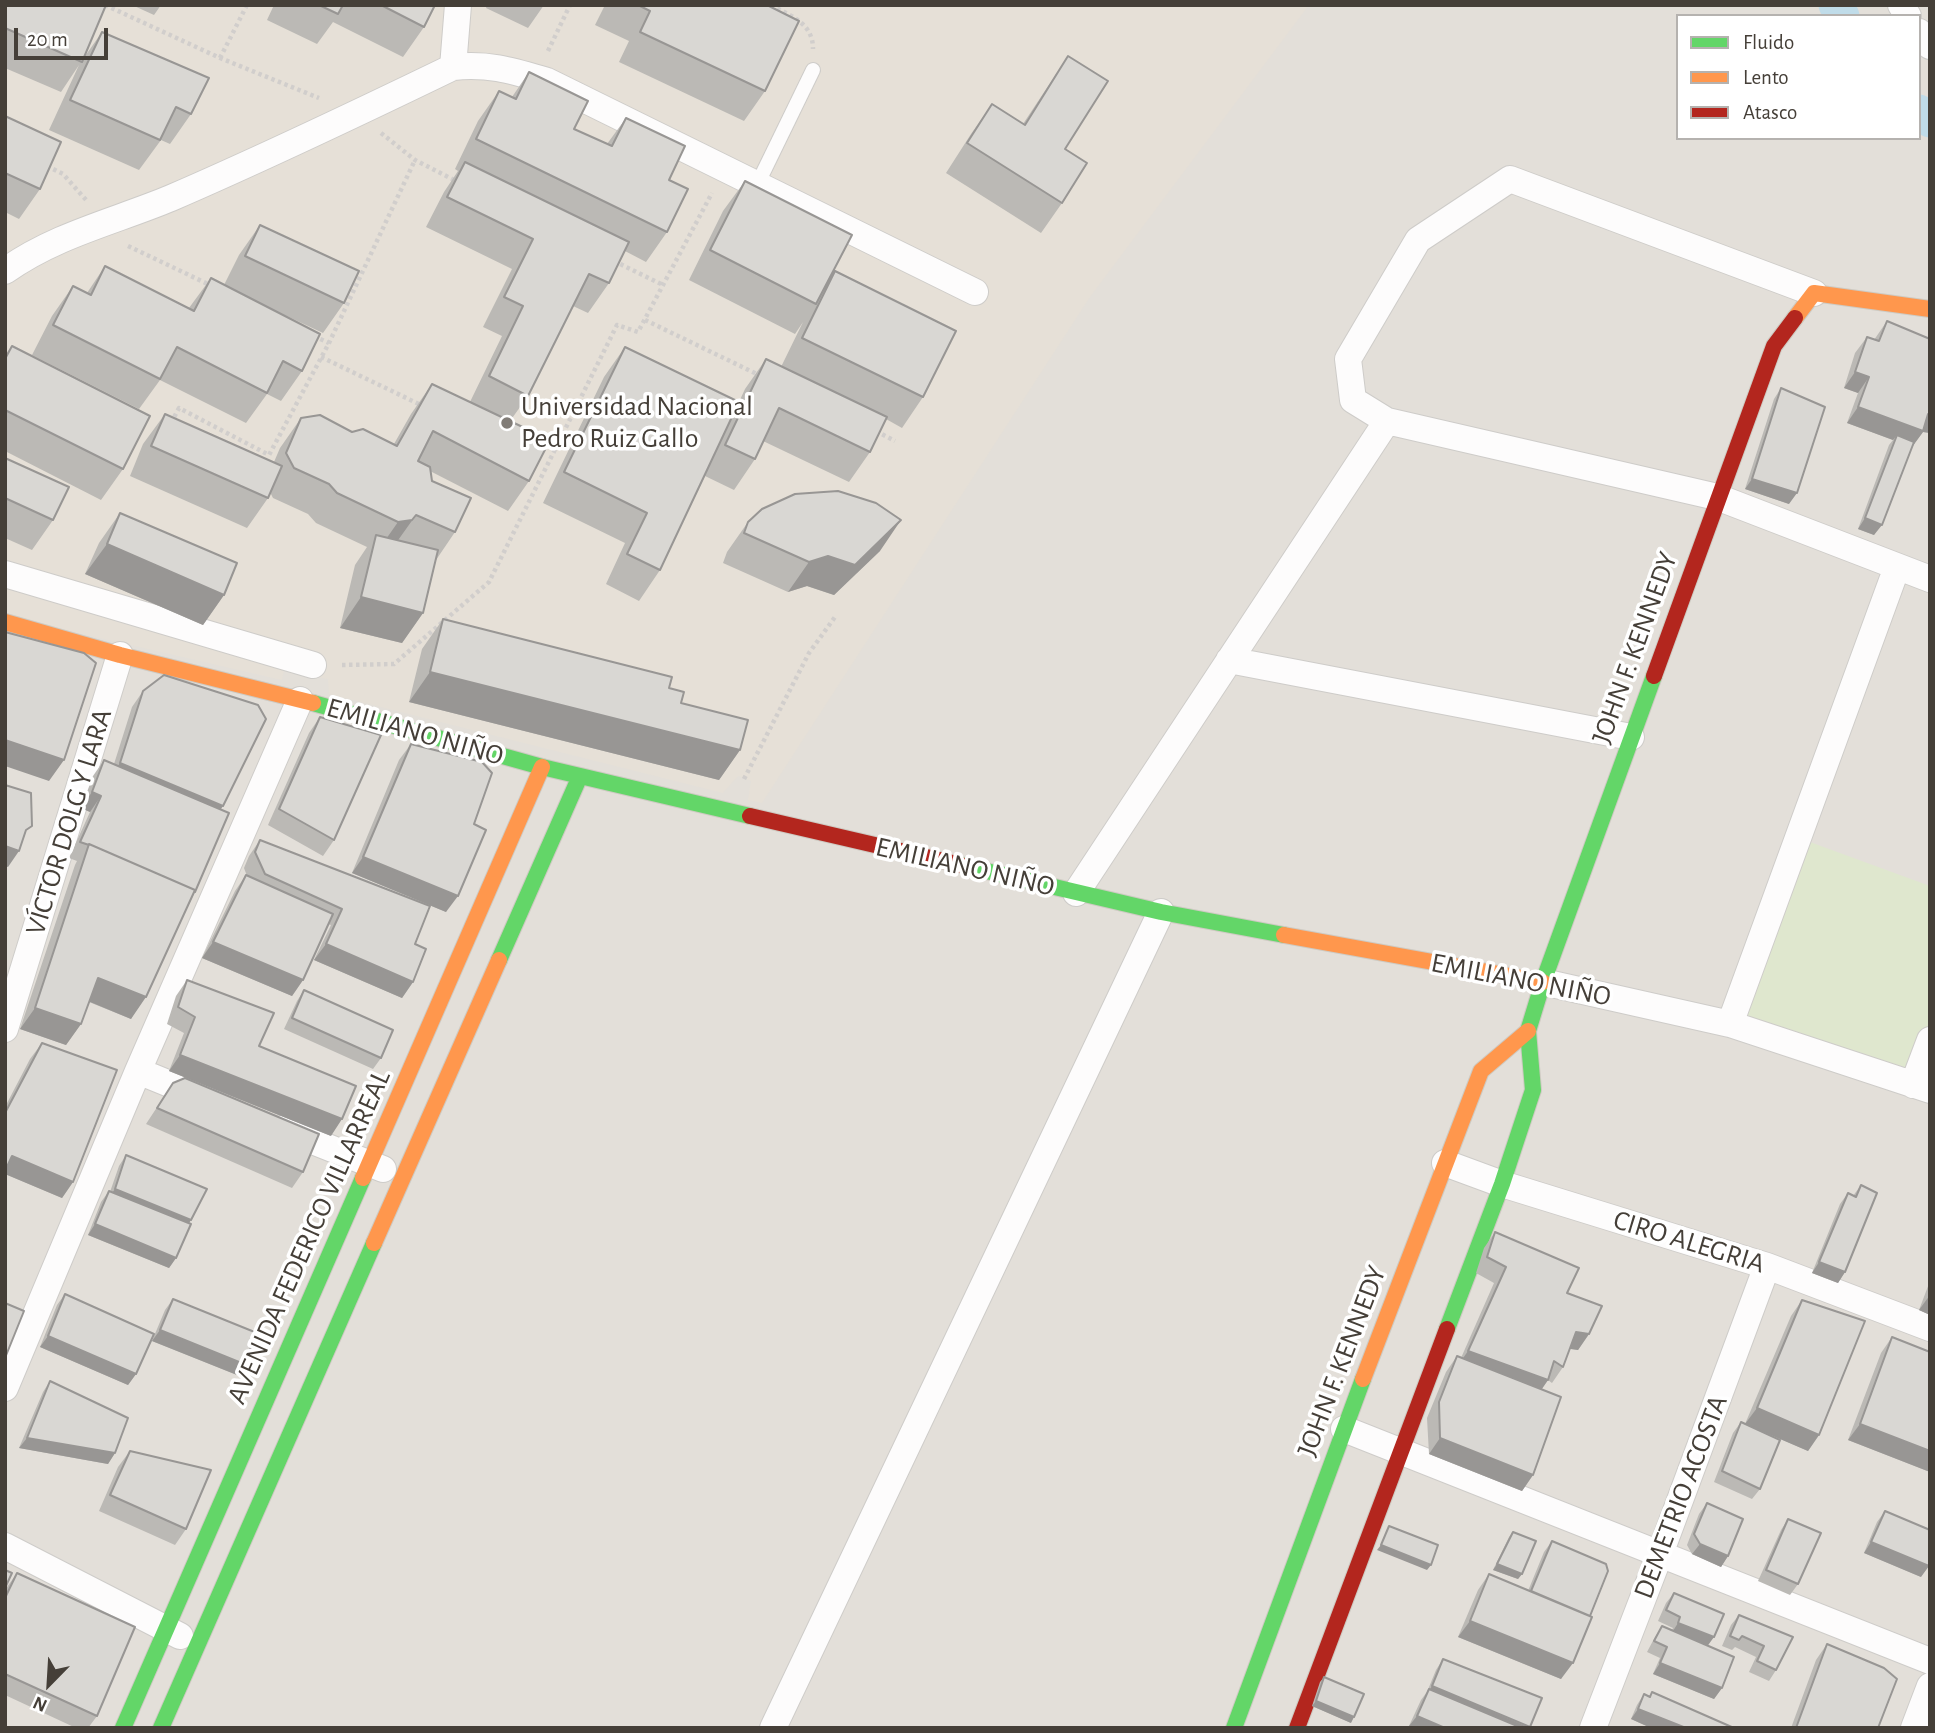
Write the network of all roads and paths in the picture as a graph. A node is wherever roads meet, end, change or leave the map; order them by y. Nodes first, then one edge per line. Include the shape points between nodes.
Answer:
1 (105, 5) edge
2 (247, 5) edge
3 (458, 5) edge
4 (570, 5) edge
5 (771, 5) edge
6 (220, 58) junction
7 (453, 67) junction
8 (813, 69) joint
9 (535, 77) junction
10 (356, 114) junction
11 (415, 160) junction
12 (40, 163) edge
13 (725, 168) junction
14 (758, 183) junction
15 (465, 185) edge
16 (107, 223) junction
17 (614, 260) edge
18 (5, 271) edge
19 (663, 285) junction
20 (219, 290) edge
21 (975, 292) dead end
22 (1814, 293) junction
23 (1930, 309) edge
24 (645, 320) junction
25 (305, 331) edge
26 (329, 343) junction
27 (321, 357) junction
28 (770, 380) edge
29 (422, 405) edge
30 (1387, 421) junction
31 (870, 429) edge
32 (166, 432) edge
33 (895, 441) dead end
34 (535, 460) edge
35 (547, 467) junction
36 (1717, 497) junction
37 (1897, 567) junction
38 (5, 574) edge
39 (1930, 579) edge
40 (835, 617) dead end
41 (5, 622) edge
42 (120, 655) junction
43 (1229, 660) junction
44 (313, 665) joint
45 (300, 700) junction
46 (1631, 737) junction
47 (542, 767) junction
48 (580, 776) junction
49 (745, 779) edge
50 (1076, 893) junction
51 (1161, 912) junction
52 (1543, 982) junction
53 (1730, 1024) junction
54 (5, 1029) edge
55 (1528, 1031) junction
56 (1930, 1040) edge
57 (138, 1072) junction
58 (1922, 1087) edge
59 (228, 1107) edge
60 (254, 1117) edge
61 (370, 1163) junction
62 (1445, 1163) junction
63 (404, 1178) junction
64 (1502, 1184) junction
65 (1767, 1266) junction
66 (1930, 1328) edge
67 (5, 1388) edge
68 (1344, 1429) junction
69 (1400, 1451) junction
70 (5, 1546) edge
71 (1660, 1554) junction
72 (166, 1630) junction
73 (197, 1643) junction
74 (1930, 1661) edge
75 (1930, 1686) edge
76 (123, 1728) edge
77 (161, 1728) edge
78 (773, 1728) edge
79 (1234, 1728) edge
80 (1297, 1728) edge
81 (1593, 1728) edge
82 (1914, 1728) edge

1 - 6 path
2 - 6 path
3 - 7 street
4 - 9 path
5 - 8 path via 805,23 813,40
6 - 10 path
7 - 9 street via 478,64
7 - 10 street
8 - 14 lane
9 - 13 street
10 - 11 path
10 - 16 street
11 - 15 path
11 - 26 path
12 - 16 path via 63,174
13 - 14 street
13 - 19 path
14 - 21 street
16 - 18 street via 25,257
16 - 20 path via 122,243
17 - 19 path
19 - 24 path
22 - 23 street
22 - 30 street via 1510,179 1418,240 1348,359 1353,400
22 - 36 street, JOHN F. KENNEDY via 1774,346
24 - 28 path
24 - 35 path via 638,332 617,325
25 - 26 path
26 - 27 path
27 - 29 path
27 - 32 path via 269,455 179,408
30 - 36 street
30 - 43 street
31 - 33 path
34 - 35 path
35 - 44 path via 489,582 394,664
36 - 37 street
36 - 46 street, JOHN F. KENNEDY
37 - 39 street
37 - 53 street
38 - 44 street
40 - 49 path via 809,653
41 - 42 street, EMILIANO NIÑO
42 - 45 street, EMILIANO NIÑO
42 - 54 street, VÍCTOR DOLG Y LARA
43 - 46 street
43 - 50 street
45 - 47 street, EMILIANO NIÑO
45 - 57 street
46 - 52 street, JOHN F. KENNEDY
47 - 48 street, EMILIANO NIÑO
47 - 61 street, AVENIDA FEDERICO VILLARREAL
48 - 50 street, EMILIANO NIÑO
48 - 63 street
50 - 51 street, EMILIANO NIÑO
51 - 52 street, EMILIANO NIÑO
51 - 78 street
52 - 53 street, EMILIANO NIÑO
52 - 55 street, JOHN F. KENNEDY
53 - 58 street, EMILIANO NIÑO
55 - 62 street, JOHN F. KENNEDY via 1481,1071
55 - 64 street, JOHN F. KENNEDY via 1532,1090
56 - 58 street
57 - 59 street
57 - 67 street
60 - 61 street
61 - 63 street
61 - 72 street, AVENIDA FEDERICO VILLARREAL
62 - 64 street, CIRO ALEGRIA
62 - 68 street, JOHN F. KENNEDY
63 - 73 street
64 - 65 street, CIRO ALEGRIA
64 - 69 street, JOHN F. KENNEDY
65 - 66 street, CIRO ALEGRIA
65 - 71 street, DEMETRIO ACOSTA
68 - 69 street
68 - 79 street, JOHN F. KENNEDY
69 - 71 street
69 - 80 street, JOHN F. KENNEDY
70 - 72 street
71 - 74 street
71 - 81 street, DEMETRIO ACOSTA
72 - 73 street
72 - 76 street, AVENIDA FEDERICO VILLARREAL
73 - 77 street
75 - 82 street

